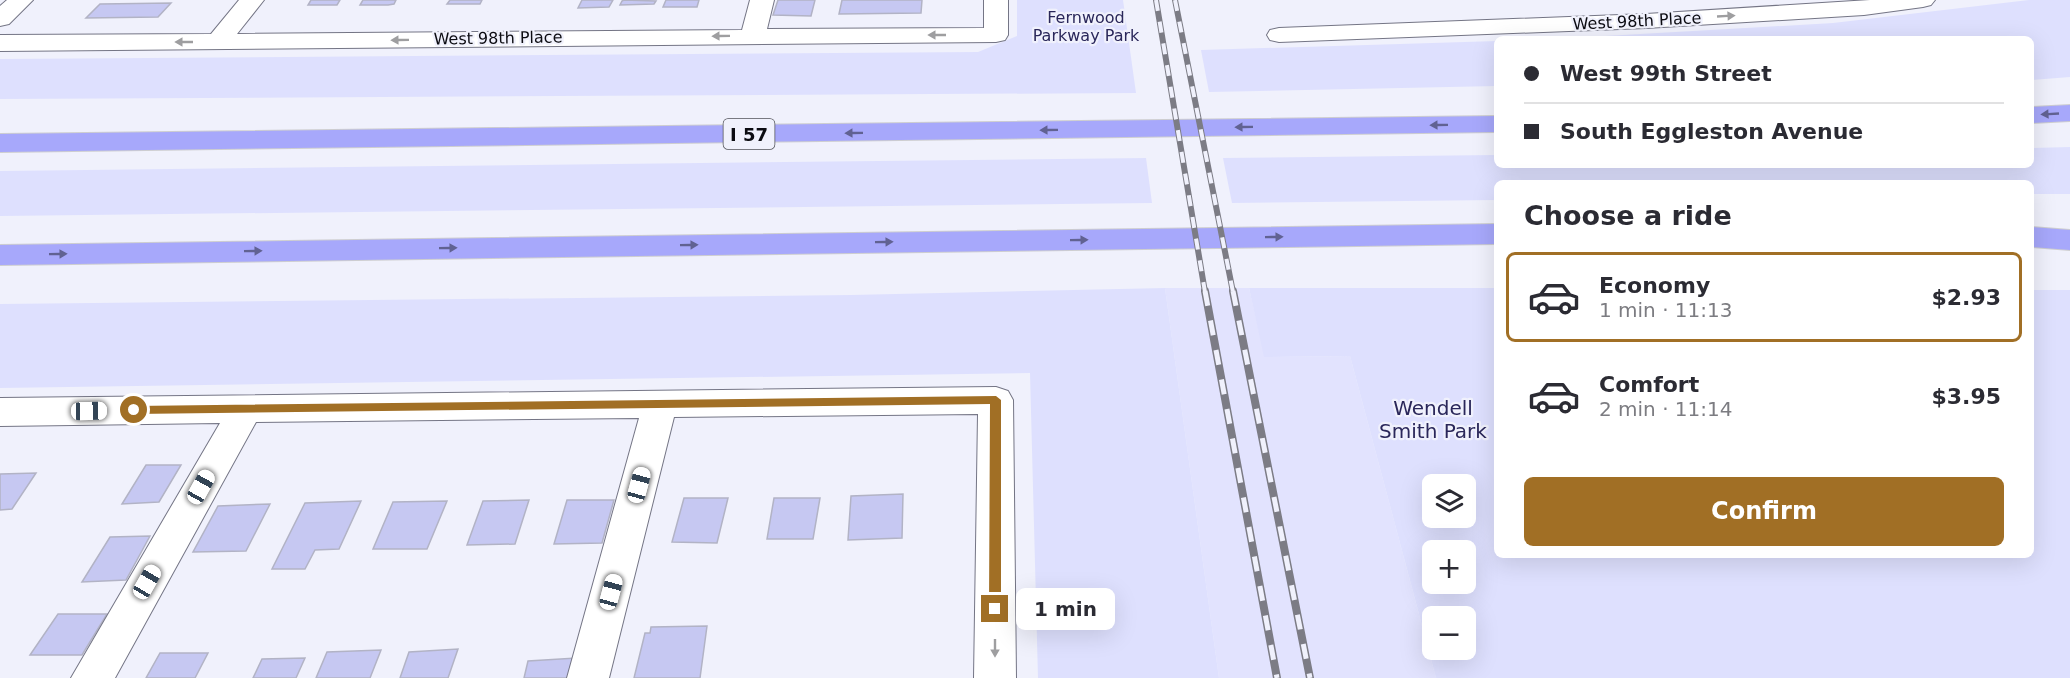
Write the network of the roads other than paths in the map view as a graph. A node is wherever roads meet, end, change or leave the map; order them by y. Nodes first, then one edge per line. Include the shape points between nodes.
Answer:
1 (21, 0) edge
2 (252, 0) edge
3 (762, 0) edge
4 (996, 0) edge
5 (1631, 0) edge
6 (1923, 0) edge
7 (1861, 4) edge
8 (0, 19) edge
9 (1646, 21) junction
10 (753, 35) junction
11 (1279, 35) dead end
12 (217, 42) junction
13 (0, 43) edge
14 (2070, 113) edge
15 (2034, 115) edge
16 (1494, 124) edge
17 (0, 142) edge
18 (2070, 226) edge
19 (2034, 227) edge
20 (1494, 234) edge
21 (2034, 237) edge
22 (2070, 240) edge
23 (0, 255) edge
24 (660, 404) junction
25 (246, 409) junction
26 (0, 412) edge
27 (92, 678) edge
28 (588, 678) edge
29 (995, 678) edge

1 - 8 street
2 - 12 street
3 - 10 street
4 -> 10 street, West 98th Place via 996,34
5 - 9 street
6 - 7 street, West 98th Place
9 -> 7 street, West 98th Place
9 - 11 street, West 98th Place
10 -> 12 street, West 98th Place
12 -> 13 street, West 98th Place
14 -> 15 highway
16 -> 17 highway, I 57
18 - 19 highway
23 -> 20 highway
21 - 22 highway
24 - 25 street
24 - 28 street
24 -> 29 street via 996,400
25 - 26 street
25 - 27 street

